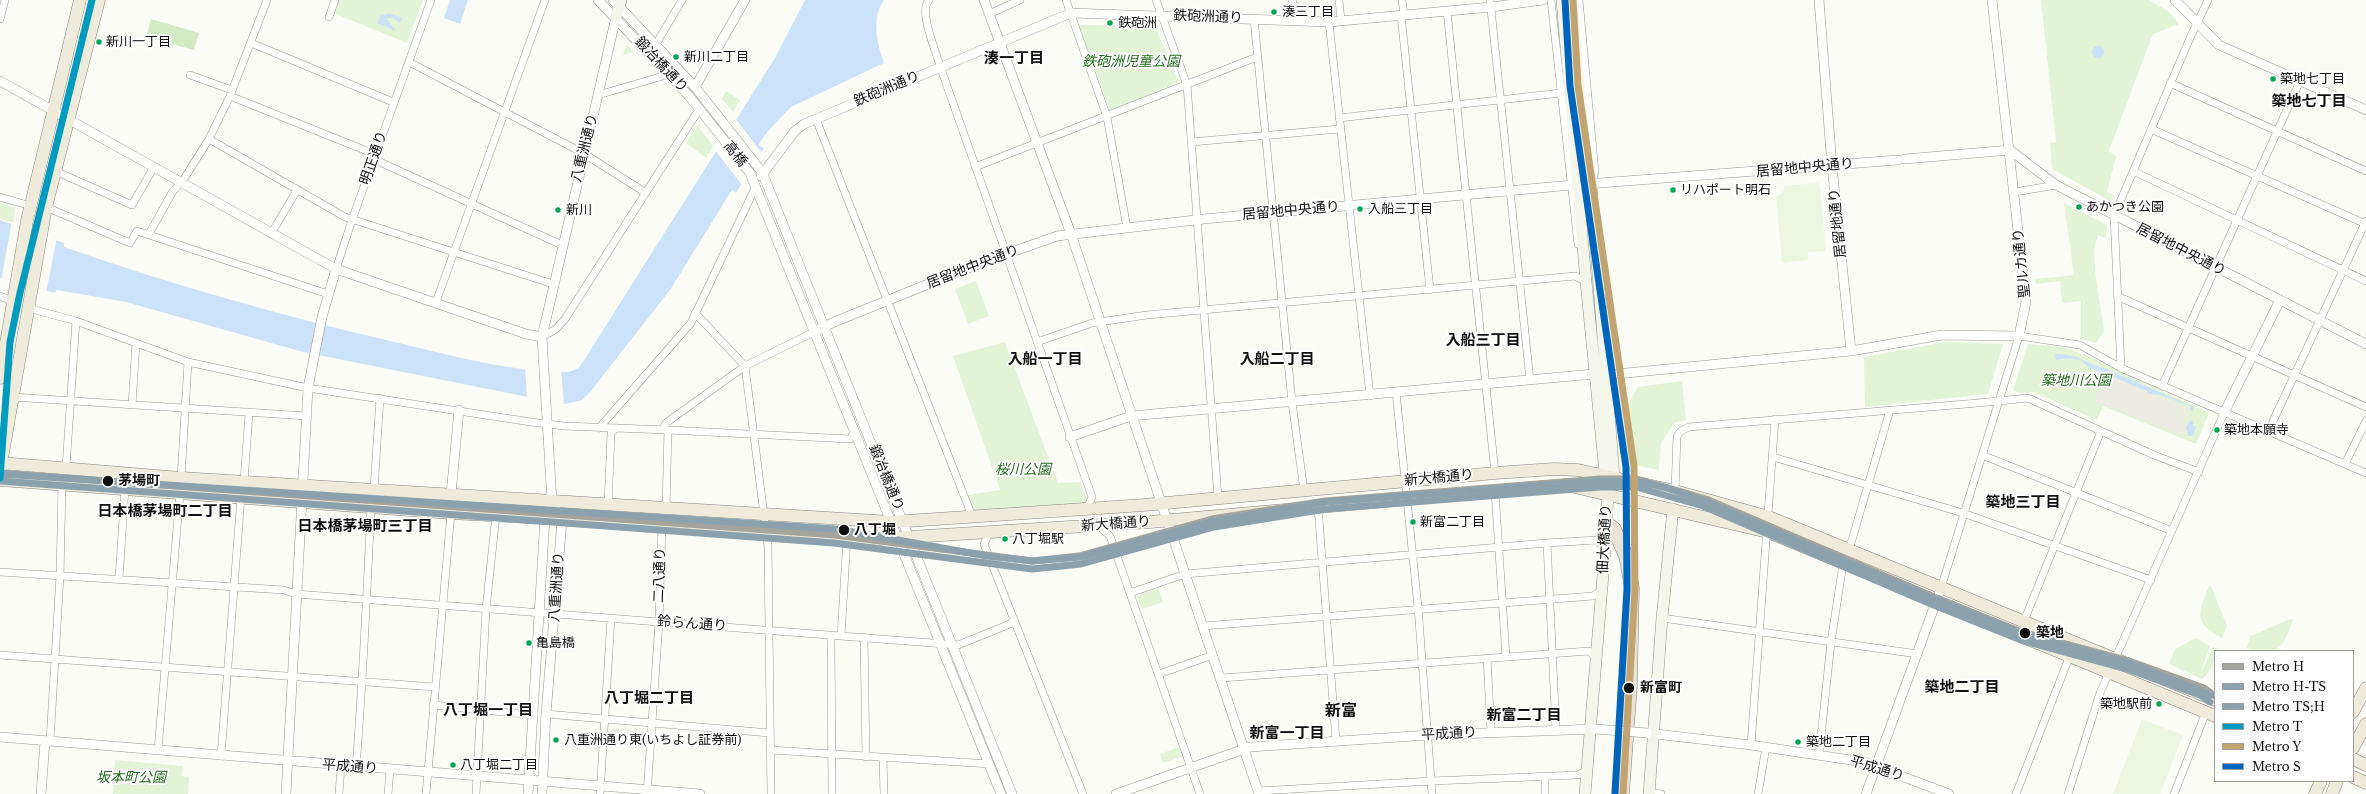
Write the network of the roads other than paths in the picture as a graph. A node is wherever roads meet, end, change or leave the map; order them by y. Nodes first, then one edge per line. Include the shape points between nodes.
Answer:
1 (5, 0) edge
2 (80, 0) edge
3 (98, 0) edge
4 (267, 0) edge
5 (335, 0) edge
6 (431, 0) edge
7 (545, 0) edge
8 (598, 0) edge
9 (682, 0) edge
10 (745, 0) edge
11 (929, 0) edge
12 (984, 0) edge
13 (1020, 0) edge
14 (1066, 0) edge
15 (1156, 0) edge
16 (1292, 0) edge
17 (1339, 0) edge
18 (1402, 0) edge
19 (1543, 0) edge
20 (1551, 0) edge
21 (1562, 0) edge
22 (1571, 0) edge
23 (1579, 0) edge
24 (1819, 0) edge
25 (1992, 0) edge
26 (2175, 0) edge
27 (2208, 0) edge
28 (618, 2) edge
29 (1491, 4) edge
30 (1447, 11) junction
31 (1071, 13) junction
32 (989, 14) junction
33 (1402, 15) junction
34 (1163, 16) junction
35 (329, 17) dead end
36 (616, 17) junction
37 (0, 19) edge
38 (1254, 19) junction
39 (1299, 20) junction
40 (1341, 21) junction
41 (1329, 22) junction
42 (2196, 23) junction
43 (1000, 42) junction
44 (251, 43) junction
45 (656, 44) junction
46 (1257, 57) junction
47 (408, 62) junction
48 (940, 66) junction
49 (670, 74) junction
50 (190, 75) dead end
51 (0, 81) edge
52 (2300, 81) junction
53 (2170, 83) junction
54 (1186, 85) junction
55 (695, 87) junction
56 (231, 93) junction
57 (1561, 93) junction
58 (598, 95) junction
59 (1501, 99) junction
60 (393, 102) junction
61 (1457, 104) junction
62 (700, 108) junction
63 (1411, 109) junction
64 (55, 110) junction
65 (2366, 110) edge
66 (504, 111) junction
67 (1107, 117) junction
68 (69, 118) junction
69 (1339, 118) junction
70 (816, 119) junction
71 (726, 125) joint
72 (1340, 129) junction
73 (2151, 129) junction
74 (2277, 131) junction
75 (719, 134) joint
76 (1266, 135) junction
77 (209, 139) junction
78 (1191, 142) junction
79 (1037, 143) junction
80 (2010, 150) junction
81 (583, 153) junction
82 (374, 157) junction
83 (756, 164) joint
84 (1832, 166) junction
85 (976, 167) junction
86 (154, 168) junction
87 (55, 171) junction
88 (2133, 171) junction
89 (2366, 171) edge
90 (762, 172) junction
91 (750, 173) joint
92 (2257, 176) junction
93 (182, 182) junction
94 (1591, 185) junction
95 (2056, 185) junction
96 (756, 186) junction
97 (1574, 186) junction
98 (297, 190) junction
99 (1511, 191) junction
100 (2015, 192) junction
101 (646, 193) junction
102 (1466, 195) junction
103 (0, 197) edge
104 (1421, 199) junction
105 (471, 203) junction
106 (31, 206) junction
107 (1349, 206) junction
108 (46, 207) junction
109 (1274, 213) junction
110 (2114, 216) junction
111 (352, 220) junction
112 (1196, 220) junction
113 (2237, 220) junction
114 (2366, 223) edge
115 (1127, 228) junction
116 (149, 234) junction
117 (271, 234) junction
118 (1071, 234) junction
119 (562, 246) junction
120 (454, 251) junction
121 (1006, 253) junction
122 (2215, 268) junction
123 (336, 269) junction
124 (2343, 270) junction
125 (1520, 281) junction
126 (2366, 281) edge
127 (1586, 282) junction
128 (553, 284) junction
129 (1476, 285) junction
130 (1430, 290) junction
131 (328, 294) junction
132 (0, 296) edge
133 (2117, 296) junction
134 (13, 297) junction
135 (1359, 297) junction
136 (886, 300) junction
137 (2280, 300) junction
138 (436, 302) junction
139 (1283, 302) junction
140 (29, 303) junction
141 (1203, 310) junction
142 (695, 313) junction
143 (2320, 320) junction
144 (76, 321) junction
145 (1101, 322) junction
146 (824, 327) junction
147 (2188, 328) junction
148 (814, 332) junction
149 (2019, 336) junction
150 (542, 337) junction
151 (1037, 342) junction
152 (136, 343) junction
153 (2366, 344) edge
154 (1851, 351) junction
155 (2252, 356) junction
156 (188, 362) junction
157 (745, 366) junction
158 (2121, 368) junction
159 (1594, 374) junction
160 (1606, 375) junction
161 (2294, 375) junction
162 (0, 378) edge
163 (1530, 380) junction
164 (1486, 384) junction
165 (2162, 386) junction
166 (308, 388) junction
167 (1396, 392) junction
168 (1370, 396) junction
169 (12, 397) junction
170 (380, 398) junction
171 (1998, 400) junction
172 (71, 401) junction
173 (1292, 402) junction
174 (132, 405) junction
175 (2366, 407) edge
176 (185, 408) junction
177 (1211, 409) junction
178 (459, 410) junction
179 (1890, 410) junction
180 (249, 412) junction
181 (2224, 413) junction
182 (307, 416) junction
183 (1131, 416) junction
184 (1775, 419) junction
185 (2366, 421) edge
186 (547, 424) junction
187 (599, 428) junction
188 (616, 428) junction
189 (666, 429) junction
190 (855, 431) junction
191 (2101, 431) junction
192 (2268, 432) junction
193 (754, 434) junction
194 (1070, 436) junction
195 (1982, 455) junction
196 (1773, 457) junction
197 (0, 463) edge
198 (2345, 464) junction
199 (66, 467) junction
200 (2199, 472) junction
201 (1495, 473) junction
202 (2366, 473) edge
203 (1609, 476) junction
204 (181, 478) junction
205 (0, 479) edge
206 (1405, 481) junction
207 (244, 482) junction
208 (62, 484) junction
209 (303, 485) junction
210 (1868, 485) junction
211 (125, 489) junction
212 (374, 489) junction
213 (1304, 491) junction
214 (1495, 491) junction
215 (1675, 491) junction
216 (2076, 492) junction
217 (180, 493) junction
218 (1608, 493) junction
219 (451, 494) junction
220 (241, 497) junction
221 (1218, 498) junction
222 (1406, 498) junction
223 (302, 501) junction
224 (552, 502) junction
225 (1161, 503) junction
226 (371, 506) junction
227 (608, 506) junction
228 (1318, 507) junction
229 (1673, 508) junction
230 (666, 509) junction
231 (1087, 509) junction
232 (451, 512) junction
233 (1963, 513) junction
234 (496, 515) junction
235 (764, 515) junction
236 (972, 516) junction
237 (1769, 517) junction
238 (545, 518) junction
239 (562, 520) junction
240 (1167, 520) junction
241 (898, 522) junction
242 (1606, 523) junction
243 (662, 524) junction
244 (1099, 526) junction
245 (2172, 531) junction
246 (766, 532) junction
247 (990, 532) junction
248 (1768, 532) junction
249 (847, 537) junction
250 (904, 537) junction
251 (1547, 543) junction
252 (2054, 546) junction
253 (1499, 547) junction
254 (1605, 550) junction
255 (1849, 550) junction
256 (1413, 553) junction
257 (1323, 562) junction
258 (1843, 564) junction
259 (0, 572) edge
260 (1185, 574) junction
261 (60, 576) junction
262 (119, 579) junction
263 (2151, 580) junction
264 (173, 583) junction
265 (235, 587) junction
266 (1941, 588) junction
267 (1602, 590) junction
268 (1130, 593) junction
269 (296, 594) junction
270 (365, 599) junction
271 (1550, 599) junction
272 (1503, 602) junction
273 (1936, 603) junction
274 (442, 606) junction
275 (1418, 607) junction
276 (486, 609) junction
277 (540, 612) junction
278 (556, 614) junction
279 (1325, 616) junction
280 (611, 618) junction
281 (1662, 618) junction
282 (1014, 619) junction
283 (2024, 621) junction
284 (659, 622) junction
285 (1202, 626) junction
286 (768, 630) junction
287 (1760, 632) junction
288 (1631, 633) junction
289 (831, 635) junction
290 (841, 636) junction
291 (864, 637) junction
292 (1831, 642) junction
293 (941, 643) junction
294 (953, 644) junction
295 (1552, 654) junction
296 (1918, 654) junction
297 (0, 655) edge
298 (1213, 655) junction
299 (2070, 655) junction
300 (1506, 657) junction
301 (54, 658) junction
302 (1487, 658) junction
303 (1596, 658) junction
304 (2116, 658) junction
305 (1422, 662) junction
306 (165, 666) junction
307 (1330, 670) junction
308 (230, 672) junction
309 (2110, 672) junction
310 (1159, 674) junction
311 (291, 676) junction
312 (1221, 678) junction
313 (363, 681) junction
314 (435, 686) junction
315 (2366, 688) edge
316 (2214, 700) edge
317 (433, 705) junction
318 (481, 709) junction
319 (2354, 710) edge
320 (546, 714) junction
321 (2211, 714) edge
322 (534, 715) junction
323 (605, 720) junction
324 (652, 723) junction
325 (2366, 724) edge
326 (1593, 729) junction
327 (1556, 730) junction
328 (1491, 732) junction
329 (770, 733) junction
330 (1650, 733) junction
331 (1429, 735) junction
332 (0, 737) edge
333 (47, 741) junction
334 (1336, 741) junction
335 (1751, 745) junction
336 (2354, 746) edge
337 (1766, 747) junction
338 (1244, 748) junction
339 (158, 750) junction
340 (770, 750) junction
341 (832, 755) junction
342 (1819, 755) junction
343 (222, 756) junction
344 (866, 757) junction
345 (883, 758) junction
346 (2354, 759) edge
347 (287, 762) junction
348 (990, 764) junction
349 (1876, 765) junction
350 (2366, 765) edge
351 (341, 766) junction
352 (356, 767) junction
353 (1191, 767) junction
354 (390, 770) junction
355 (1587, 770) junction
356 (428, 773) junction
357 (477, 776) junction
358 (1545, 777) junction
359 (2354, 777) edge
360 (529, 780) junction
361 (1432, 781) junction
362 (543, 782) junction
363 (2321, 782) edge
364 (2338, 782) edge
365 (2366, 782) edge
366 (600, 790) edge
367 (647, 792) edge
368 (1259, 793) edge
369 (1649, 793) edge
370 (41, 794) edge
371 (286, 794) edge
372 (339, 794) edge
373 (388, 794) edge
374 (426, 794) edge
375 (476, 794) edge
376 (528, 794) edge
377 (542, 794) edge
378 (700, 794) edge
379 (771, 794) edge
380 (832, 794) edge
381 (884, 794) edge
382 (1001, 794) edge
383 (1012, 794) edge
384 (1083, 794) edge
385 (1116, 794) edge
386 (1200, 794) edge
387 (1432, 794) edge
388 (1545, 794) edge
389 (1585, 794) edge
390 (1616, 794) edge
391 (1622, 794) edge
392 (1662, 794) edge
393 (1758, 794) edge
394 (1866, 794) edge
395 (1949, 794) edge
396 (2016, 794) edge
397 (2068, 794) edge
398 (2174, 794) edge
399 (2315, 794) edge
400 (2332, 794) edge

1 - 37 street
2 - 64 main road
3 - 68 main road
4 - 44 street
5 - 35 street
6 - 47 street, 明正通り
7 - 66 street
8 - 36 street, 鍛冶橋通り
9 - 45 street
10 - 55 street
11 - 48 street via 924,12
12 - 32 street
13 - 32 street
14 - 31 street
15 - 34 street
16 - 39 street
17 - 40 street
18 - 33 street
19 - 29 street, 鉄砲洲通り
20 - 57 street
21 - 97 main road via 1575,154
22 - 94 main road via 1587,173
23 - 94 street via 1595,172
24 - 84 street, 居留地通り
25 - 80 street, 聖ルカ通り
26 - 42 street
27 - 42 street
28 - 36 main road, 八重洲通り
28 - 45 street, 鍛冶橋通り
29 - 30 street, 鉄砲洲通り
29 - 59 street
30 - 33 street, 鉄砲洲通り
30 - 61 street
31 - 34 street, 鉄砲洲通り
31 - 43 street, 鉄砲洲通り
31 - 67 street
32 - 43 street
33 - 40 street, 鉄砲洲通り
33 - 63 street
34 - 38 street, 鉄砲洲通り
34 - 54 street
36 - 49 street, 鍛冶橋通り
36 - 58 street, 八重洲通り
38 - 39 street, 鉄砲洲通り
38 - 46 street
39 - 41 street, 鉄砲洲通り
40 - 41 street, 鉄砲洲通り
41 - 69 street
42 - 52 street via 2219,45
42 - 53 street
43 - 48 street, 鉄砲洲通り
43 - 79 street
44 - 56 street
44 - 60 street
45 - 55 street, 鍛冶橋通り
46 - 54 street
46 - 76 street
47 - 60 street, 明正通り
47 - 66 street
48 - 70 street, 鉄砲洲通り
48 - 85 street
49 - 58 street
49 - 62 street, 鍛冶橋通り
50 - 56 street
51 - 64 street
52 - 65 street
52 - 74 street
53 - 73 street
53 - 74 street
54 - 67 street
54 - 78 street
55 - 71 street, 鍛冶橋通り
56 - 77 street
56 - 82 street via 367,151
57 - 59 street
57 - 97 street
58 - 81 street, 八重洲通り
59 - 61 street
59 - 99 street
60 - 82 street, 明正通り
61 - 63 street
61 - 102 street
62 - 75 street, 鍛冶橋通り
62 - 101 street
63 - 69 street
63 - 104 street
64 - 68 street
64 - 106 main road
66 - 81 street
66 - 105 street
67 - 79 street
67 - 115 street
68 - 86 street
68 - 87 main road
69 - 72 street
70 - 90 street, 鉄砲洲通り via 800,127
70 - 136 street
71 - 83 street, 高橋
72 - 76 street
72 - 107 street
73 - 88 street
73 - 92 street
74 - 89 street
74 - 92 street
75 - 91 street, 高橋
76 - 78 street
76 - 109 street
77 - 93 street
77 - 98 street
78 - 112 street
79 - 85 street
79 - 118 street
80 - 84 street, 居留地中央通り
80 - 95 street, 居留地中央通り
80 - 100 street, 聖ルカ通り
81 - 101 street
81 - 119 street, 八重洲通り
82 - 105 street
82 - 111 street, 明正通り
83 - 90 street, 鍛冶橋通り
84 - 94 street, 居留地中央通り
84 - 154 street, 居留地通り
85 - 121 street
86 - 87 street via 132,205
86 - 93 street
87 - 108 main road
88 - 110 street
88 - 113 street
90 - 96 street, 鉄砲洲通り
90 - 146 street, 鍛冶橋通り
91 - 96 street, 鍛冶橋通り
92 - 113 street
92 - 114 street
93 - 116 street via 173,191
93 - 117 street
94 - 97 street, 居留地中央通り
94 - 160 main road
95 - 100 street
95 - 110 street, 居留地中央通り
96 - 142 street
96 - 148 street, 鍛冶橋通り
97 - 99 street, 居留地中央通り
97 - 127 main road
98 - 111 street
98 - 117 street
99 - 102 street, 居留地中央通り
99 - 125 street
100 - 149 street, 聖ルカ通り via 2026,302
101 - 150 street via 564,319 556,329
102 - 104 street, 居留地中央通り
102 - 129 street
103 - 106 street
104 - 107 street, 居留地中央通り
104 - 130 street
105 - 119 street
105 - 120 street
106 - 134 main road
107 - 109 street, 居留地中央通り
107 - 135 street
108 - 116 street via 130,243 137,231
108 - 140 main road
109 - 112 street, 居留地中央通り
109 - 139 street
110 - 122 street, 居留地中央通り
110 - 133 street
111 - 120 street
111 - 123 street, 明正通り
112 - 115 street, 居留地中央通り
112 - 141 street
113 - 122 street
113 - 124 street
114 - 124 street
115 - 118 street, 居留地中央通り
116 - 131 street
117 - 123 street
118 - 121 street, 居留地中央通り via 1057,236
118 - 145 street
119 - 128 street, 八重洲通り
120 - 128 street
120 - 138 street
121 - 136 street, 居留地中央通り
121 - 151 street
122 - 137 street, 居留地中央通り
122 - 147 street
123 - 131 street, 明正通り
123 - 138 street
124 - 126 street
124 - 143 street
125 - 127 street via 1575,276
125 - 129 street
125 - 163 street
127 - 159 main road
128 - 150 street, 八重洲通り
129 - 130 street
129 - 164 street
130 - 135 street
131 - 166 street, 明正通り
132 - 134 street
133 - 147 street
133 - 158 street
134 - 162 main road
135 - 139 street
135 - 168 street
136 - 146 street, 居留地中央通り
136 - 236 street
137 - 143 street, 居留地中央通り
137 - 155 street
138 - 150 street
139 - 141 street
139 - 173 street
140 - 144 street
140 - 169 main road
141 - 145 street
141 - 177 street
142 - 157 street
142 - 187 street via 691,323
143 - 153 street, 居留地中央通り
143 - 161 street
144 - 152 street
144 - 172 street
145 - 151 street
145 - 183 street
146 - 148 street, 居留地中央通り
146 - 241 street, 鍛冶橋通り
147 - 155 street
147 - 165 street
148 - 157 street
148 - 190 street, 鍛冶橋通り
149 - 154 street via 1942,336
149 - 158 street via 2080,345
149 - 171 street, 聖ルカ通り
150 - 186 street, 八重洲通り
151 - 194 street
152 - 156 street
152 - 174 street
154 - 160 street
155 - 161 street
155 - 181 street
156 - 166 street
156 - 176 street
157 - 189 street via 666,423
157 - 193 street
158 - 165 street
159 - 163 street
159 - 203 main road
160 - 203 main road
161 - 175 street
161 - 192 street
163 - 164 street
164 - 167 street
164 - 201 street
165 - 181 street
166 - 170 street
166 - 182 street, 明正通り
167 - 168 street
167 - 206 street
168 - 173 street
169 - 172 street
169 - 197 main road
170 - 178 street
170 - 212 street
171 - 179 street
171 - 191 street via 2028,398
171 - 195 street, 聖ルカ通り
172 - 174 street
172 - 199 street
173 - 177 street
173 - 213 street
174 - 176 street
176 - 180 street
176 - 204 street
177 - 183 street
177 - 221 street
178 - 186 street
178 - 219 street
179 - 184 street
179 - 210 street
180 - 182 street
180 - 207 street
181 - 192 street
181 - 200 street
182 - 209 street, 明正通り
183 - 194 street
183 - 225 street
184 - 196 street
184 - 215 street via 1681,431 1677,436
185 - 198 street
186 - 187 street
186 - 224 street, 八重洲通り
187 - 188 street
188 - 189 street
188 - 227 street via 611,432
189 - 193 street
189 - 230 street
190 - 193 street via 850,439
190 - 241 street, 鍛冶橋通り
191 - 200 street
191 - 216 street
192 - 198 street
193 - 235 street
194 - 231 street via 1092,497
195 - 216 street
195 - 233 street, 聖ルカ通り
196 - 210 street
196 - 237 street
197 - 199 main road, 新大橋通り
197 - 205 main road
198 - 202 street
199 - 204 main road, 新大橋通り
200 - 245 street
201 - 203 main road, 新大橋通り via 1568,469
201 - 206 main road, 新大橋通り
203 - 215 main road, 新大橋通り
203 - 218 main road, 佃大橋通り
204 - 207 main road, 新大橋通り
205 - 208 main road, 新大橋通り
206 - 213 main road, 新大橋通り
206 - 222 street
207 - 209 main road, 新大橋通り
208 - 211 main road, 新大橋通り
208 - 261 street
209 - 212 main road, 新大橋通り
209 - 223 street, 明正通り
210 - 233 street
210 - 255 street
211 - 217 main road, 新大橋通り
211 - 262 street
212 - 219 main road, 新大橋通り
213 - 221 main road, 新大橋通り
214 - 218 main road, 新大橋通り via 1562,485
214 - 222 main road, 新大橋通り
214 - 253 street
215 - 237 main road, 新大橋通り
216 - 245 street
216 - 252 street
217 - 220 main road, 新大橋通り
217 - 264 street
218 - 229 main road, 新大橋通り
218 - 242 main road, 佃大橋通り
219 - 224 main road, 新大橋通り
220 - 223 main road, 新大橋通り
220 - 265 street
221 - 225 main road, 新大橋通り
222 - 228 main road, 新大橋通り
222 - 256 street
223 - 226 main road, 新大橋通り
223 - 269 street, 明正通り
224 - 227 main road, 新大橋通り
224 - 238 street, 八重洲通り
224 - 239 street, 八重洲通り
225 - 231 main road, 新大橋通り
225 - 240 street
226 - 232 main road, 新大橋通り
226 - 270 street
227 - 230 main road, 新大橋通り
228 - 240 main road, 新大橋通り
228 - 257 street
229 - 248 main road, 新大橋通り
229 - 281 main road
230 - 235 main road, 新大橋通り
231 - 236 main road, 新大橋通り
232 - 234 main road, 新大橋通り
232 - 274 street
233 - 252 street
233 - 266 street, 聖ルカ通り
234 - 238 main road, 新大橋通り
234 - 276 street
235 - 241 main road, 新大橋通り
235 - 246 street
236 - 241 main road, 新大橋通り
237 - 248 street
237 - 255 main road, 新大橋通り
238 - 239 main road, 新大橋通り
238 - 277 street, 八重洲通り
239 - 243 main road, 新大橋通り
239 - 278 street, 八重洲通り
240 - 244 main road, 新大橋通り
240 - 260 street
241 - 250 street, 鍛冶橋通り
242 - 254 main road, 佃大橋通り
242 - 288 highway via 1616,533 1629,565 1632,588
243 - 246 main road, 新大橋通り
243 - 284 street, 二八通り
244 - 247 main road, 新大橋通り
244 - 268 street via 1110,536
245 - 263 street
246 - 249 main road, 新大橋通り
246 - 286 street
247 - 250 main road, 新大橋通り
247 - 282 street via 984,544
248 - 258 main road, 新大橋通り
248 - 287 street
249 - 250 main road, 新大橋通り
249 - 290 street
250 - 293 street, 鍛冶橋通り
250 - 294 street, 鍛冶橋通り
251 - 253 street
251 - 254 street via 1597,540
251 - 271 street
252 - 263 street
252 - 283 street
253 - 256 street
253 - 272 street
254 - 267 main road, 佃大橋通り
255 - 266 main road, 新大橋通り
256 - 257 street
256 - 275 street
257 - 260 street
257 - 279 street
258 - 273 main road, 新大橋通り
258 - 292 street
259 - 261 street, 鈴らん通り
260 - 268 street
260 - 285 street
261 - 262 street, 鈴らん通り
261 - 301 street
262 - 264 street, 鈴らん通り
263 - 304 street
264 - 265 street, 鈴らん通り
264 - 306 street
265 - 269 street, 鈴らん通り via 284,590
265 - 308 street
266 - 273 street
266 - 283 main road, 新大橋通り
267 - 271 street via 1593,596
267 - 303 main road, 佃大橋通り
268 - 310 street
269 - 270 street, 鈴らん通り
269 - 311 street, 明正通り
270 - 274 street, 鈴らん通り
270 - 313 street
271 - 272 street
271 - 295 street
272 - 275 street
272 - 300 street
273 - 296 street
273 - 299 main road, 新大橋通り
274 - 276 street, 鈴らん通り
274 - 314 street
275 - 279 street
275 - 305 street
276 - 277 street, 鈴らん通り
276 - 318 street
277 - 278 street, 鈴らん通り
277 - 322 street, 八重洲通り
278 - 280 street, 鈴らん通り
278 - 320 street, 八重洲通り
279 - 285 street
279 - 307 street
280 - 284 street, 鈴らん通り
280 - 323 street
281 - 287 street
281 - 330 main road
282 - 294 street, 鈴らん通り via 1010,624 958,645
282 - 384 street
283 - 304 main road, 新大橋通り
284 - 286 street, 鈴らん通り
284 - 324 street, 二八通り
285 - 298 street
286 - 289 street, 鈴らん通り
286 - 329 street
287 - 292 street
287 - 335 street
288 - 390 highway
288 - 391 highway
289 - 290 street, 鈴らん通り
289 - 341 street
290 - 291 street, 鈴らん通り
291 - 293 street, 鈴らん通り
291 - 344 street
292 - 296 street
292 - 342 street
293 - 294 street, 鈴らん通り
293 - 348 street, 鍛冶橋通り
294 - 383 street, 鍛冶橋通り
295 - 300 street
295 - 303 street via 1589,652
295 - 327 street
296 - 349 street
297 - 301 street
298 - 310 street
298 - 312 street
299 - 309 main road, 新大橋通り
299 - 396 street
300 - 302 street
301 - 306 street
301 - 333 street
302 - 305 street
302 - 328 street
303 - 326 main road, 佃大橋通り
304 - 309 street
304 - 316 main road, 新大橋通り
305 - 307 street
305 - 331 street
306 - 308 street
306 - 339 street
307 - 312 street
307 - 334 street
308 - 311 street
308 - 343 street
309 - 321 main road, 新大橋通り
309 - 397 street via 2100,693
310 - 353 street
311 - 313 street
311 - 347 street, 明正通り
312 - 338 street
313 - 314 street
313 - 352 street
314 - 317 street
315 - 319 main road
317 - 318 street
317 - 356 street
318 - 322 street
318 - 357 street
320 - 323 street
320 - 362 street, 八重洲通り
321 - 398 street
322 - 360 street, 八重洲通り
323 - 324 street
323 - 366 street
324 - 329 street
324 - 367 street, 二八通り
325 - 336 main road
326 - 327 street, 平成通り
326 - 330 street, 平成通り, bridge
326 - 355 main road, 佃大橋通り
327 - 328 street, 平成通り
328 - 331 street, 平成通り
329 - 340 street
330 - 335 street, 平成通り
330 - 369 main road
331 - 334 street, 平成通り
331 - 361 street
332 - 333 street, 平成通り
333 - 339 street, 平成通り
333 - 370 street
334 - 338 street, 平成通り
335 - 337 street, 平成通り
337 - 342 street, 平成通り
337 - 393 street
338 - 353 street, 平成通り
338 - 368 street
339 - 343 street, 平成通り
340 - 341 street
340 - 379 street
341 - 344 street
341 - 380 street
342 - 349 street, 平成通り
343 - 347 street, 平成通り
344 - 345 street
345 - 348 street
345 - 381 street
346 - 350 main road
347 - 351 street, 平成通り
347 - 371 street, 明正通り
348 - 382 street, 鍛冶橋通り
349 - 394 street
349 - 395 street, 平成通り
351 - 352 street, 平成通り
351 - 372 street
352 - 354 street, 平成通り
353 - 385 street, 平成通り
353 - 386 street
354 - 356 street, 平成通り
354 - 373 street
355 - 358 street via 1578,775
355 - 389 main road, 佃大橋通り
356 - 357 street, 平成通り
356 - 374 street
357 - 360 street, 平成通り
357 - 375 street
358 - 361 street
358 - 388 street
359 - 365 main road
360 - 362 street, 平成通り
360 - 376 street, 八重洲通り
361 - 368 street
361 - 387 street
362 - 366 street, 平成通り
362 - 377 street, 八重洲通り
363 - 399 main road
364 - 400 main road
366 - 367 street, 平成通り
367 - 378 street, 平成通り
369 - 392 street

